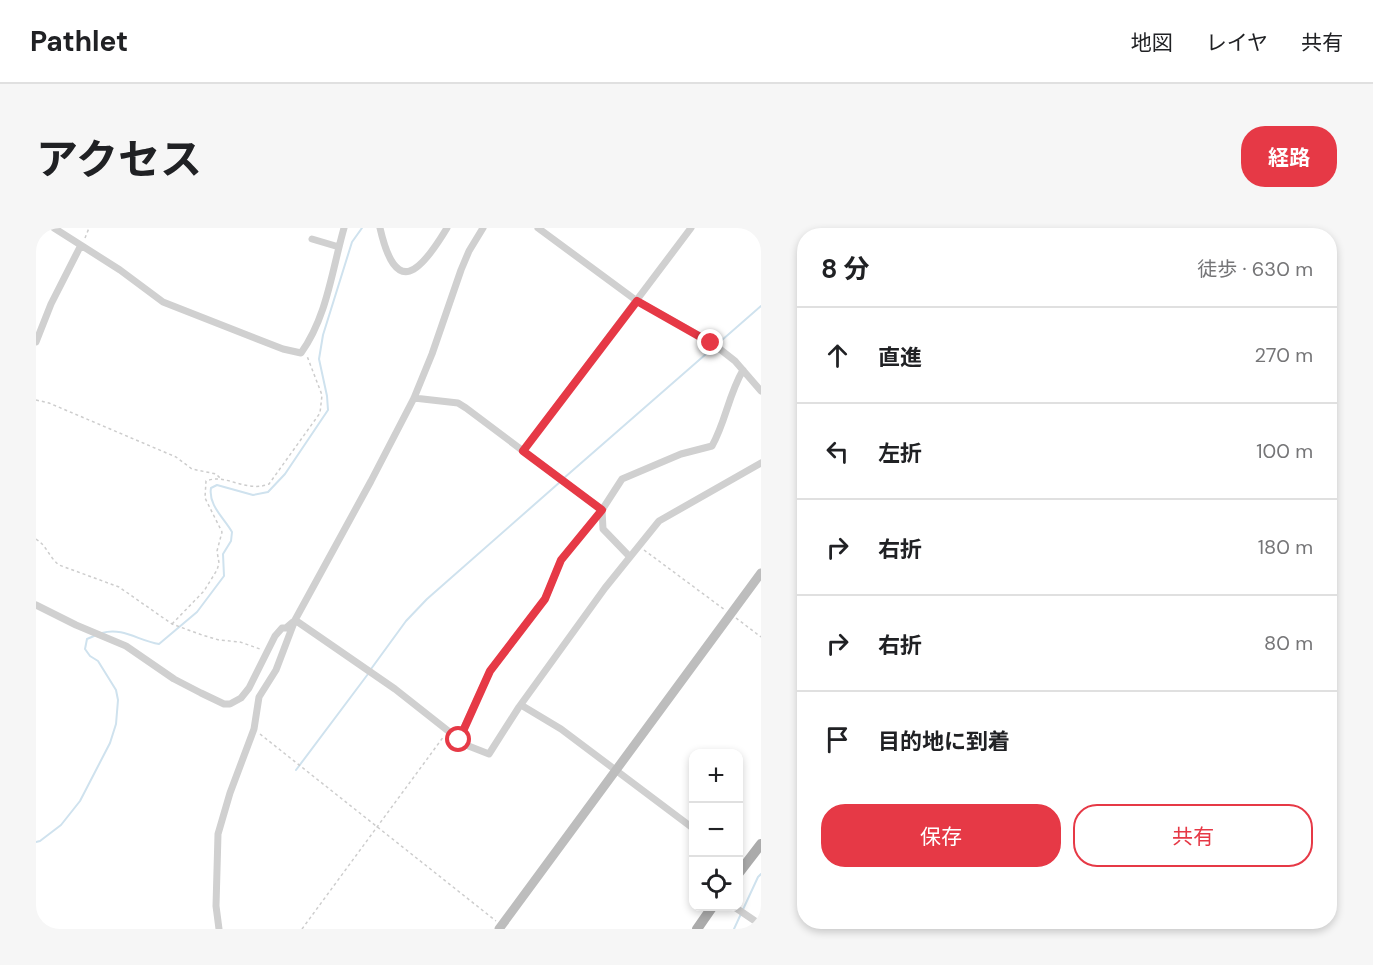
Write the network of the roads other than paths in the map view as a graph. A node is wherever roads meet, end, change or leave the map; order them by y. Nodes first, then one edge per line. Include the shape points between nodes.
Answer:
1 (54, 228) edge
2 (344, 228) edge
3 (380, 228) edge
4 (447, 228) edge
5 (483, 228) edge
6 (538, 228) edge
7 (691, 228) edge
8 (312, 239) dead end
9 (81, 245) junction
10 (339, 247) junction
11 (637, 301) junction
12 (36, 342) edge
13 (743, 370) junction
14 (761, 391) edge
15 (414, 399) junction
16 (523, 451) junction
17 (761, 463) edge
18 (602, 510) junction
19 (630, 556) junction
20 (761, 573) edge
21 (36, 605) edge
22 (295, 620) junction
23 (521, 705) junction
24 (459, 740) junction
25 (615, 771) junction
26 (689, 826) edge
27 (761, 844) edge
28 (743, 865) edge
29 (709, 911) edge
30 (740, 911) edge
31 (761, 925) edge
32 (500, 927) edge
33 (219, 929) edge
34 (696, 929) edge

1 - 9 street
2 - 10 street
3 - 4 street via 393,266 403,272 416,270
5 - 15 street via 461,270
6 - 11 street
7 - 11 street
8 - 10 street
9 - 10 street via 163,302 301,353 321,313
9 - 12 street
11 - 13 street via 700,336
11 - 16 street
13 - 14 street
13 - 18 street via 732,389 712,446 681,454 622,479
15 - 16 street via 458,403
15 - 22 street
16 - 18 street
17 - 19 street via 659,521
18 - 19 street via 603,529
18 - 24 street via 561,560 545,599 490,671
19 - 23 street
20 - 25 street
21 - 22 street via 126,646 174,679 224,704 241,698 275,636
22 - 24 street via 395,689
22 - 33 street via 276,670 260,697 254,729 218,834
23 - 24 street via 489,754
23 - 25 street via 561,729
25 - 26 street
25 - 32 street
27 - 28 main road
29 - 34 main road
30 - 31 street

